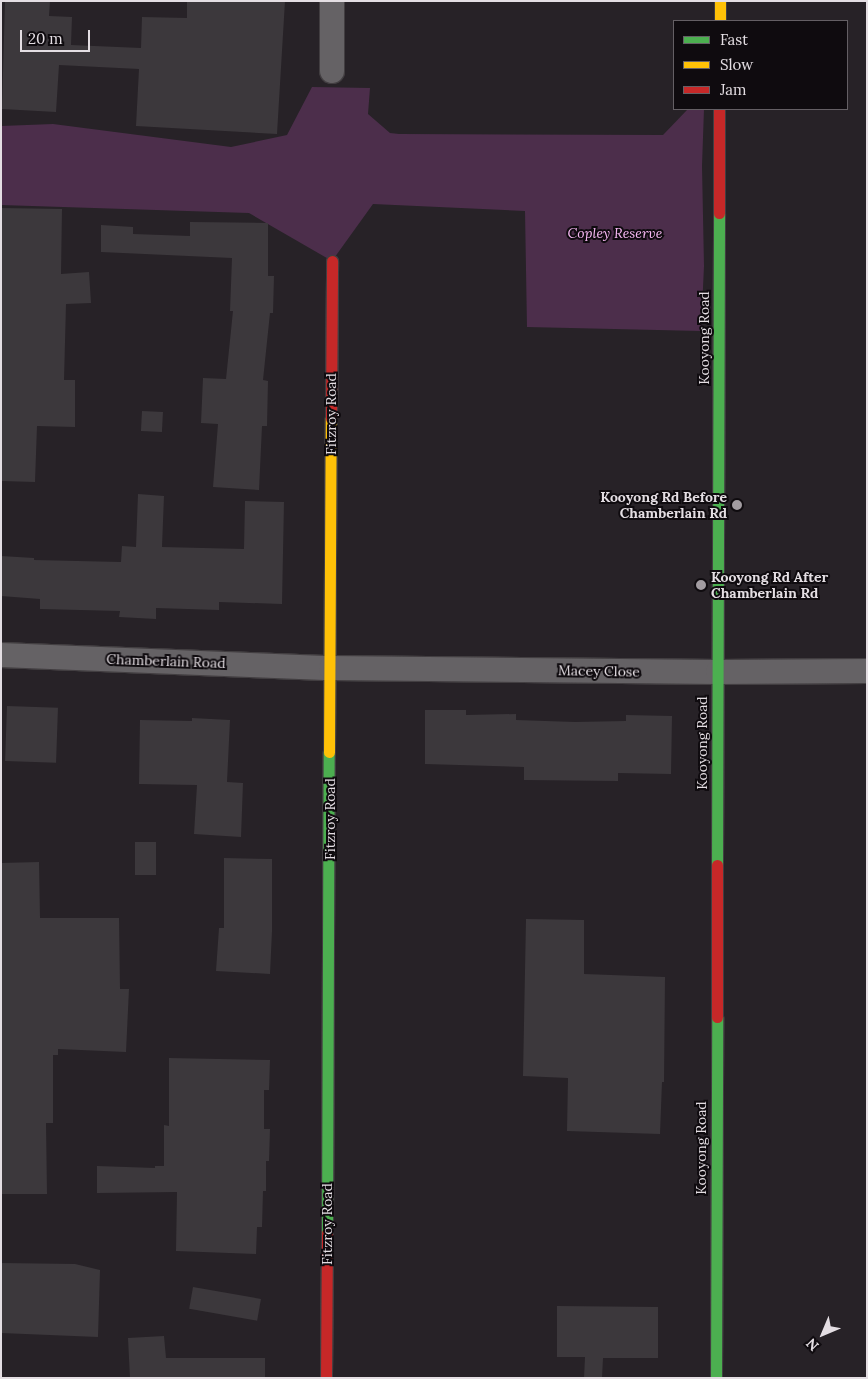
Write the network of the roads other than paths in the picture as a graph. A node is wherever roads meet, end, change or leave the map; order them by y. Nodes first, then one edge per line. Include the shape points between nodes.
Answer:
1 (332, 1) edge
2 (720, 1) edge
3 (720, 20) edge
4 (332, 71) dead end
5 (719, 110) edge
6 (332, 261) dead end
7 (1, 655) edge
8 (331, 668) junction
9 (867, 671) edge
10 (718, 672) junction
11 (326, 1378) edge
12 (716, 1378) edge

1 - 4 street
2 - 3 street
5 - 10 street, Kooyong Road
6 - 8 street, Fitzroy Road
7 - 8 street, Chamberlain Road
8 - 10 street, Macey Close
8 - 11 street, Fitzroy Road
9 - 10 street, Macey Close
10 - 12 street, Kooyong Road

